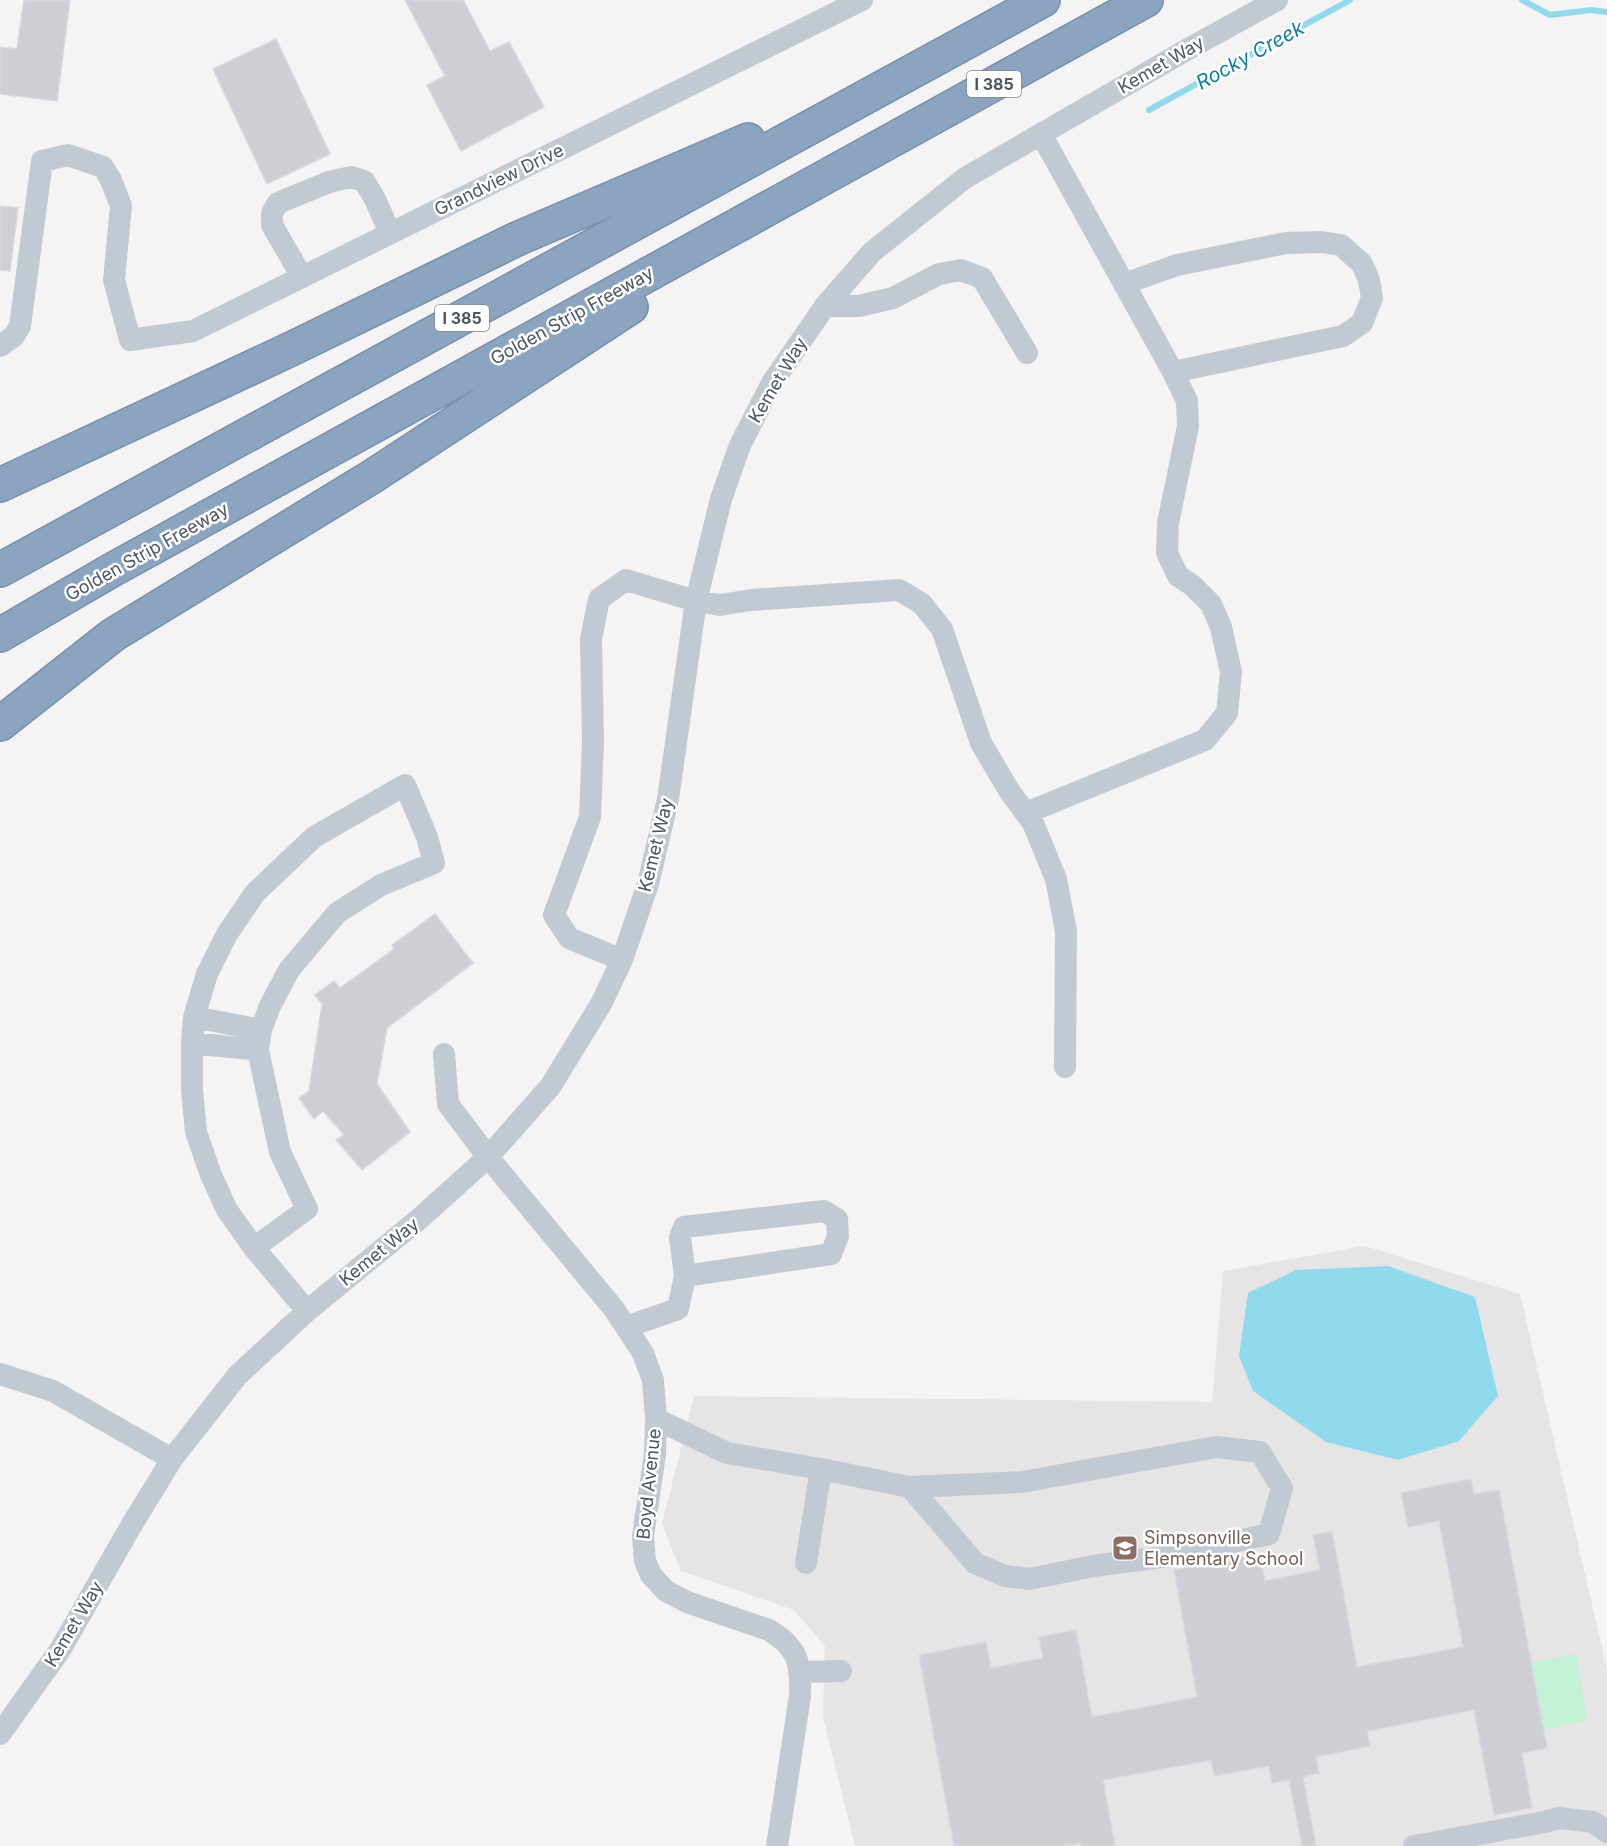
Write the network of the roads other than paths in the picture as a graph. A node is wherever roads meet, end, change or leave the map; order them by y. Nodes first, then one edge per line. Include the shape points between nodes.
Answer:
1 (862, 0) edge
2 (1043, 0) edge
3 (1146, 0) edge
4 (1277, 0) edge
5 (924, 66) junction
6 (1041, 134) junction
7 (841, 168) junction
8 (390, 233) junction
9 (302, 277) junction
10 (1124, 284) junction
11 (825, 306) junction
12 (0, 346) edge
13 (1027, 353) dead end
14 (1173, 372) junction
15 (0, 485) edge
16 (0, 570) edge
17 (696, 601) junction
18 (0, 635) edge
19 (0, 724) edge
20 (1026, 813) junction
21 (622, 960) junction
22 (194, 1017) junction
23 (259, 1040) junction
24 (192, 1042) junction
25 (444, 1054) dead end
26 (1065, 1067) dead end
27 (488, 1157) junction
28 (254, 1248) junction
29 (685, 1276) junction
30 (307, 1311) junction
31 (626, 1327) junction
32 (0, 1374) edge
33 (656, 1419) junction
34 (172, 1459) junction
35 (821, 1469) junction
36 (910, 1487) junction
37 (806, 1563) dead end
38 (801, 1671) junction
39 (841, 1671) dead end
40 (0, 1734) edge
41 (1607, 1832) edge
42 (777, 1846) edge
43 (1414, 1846) edge

1 - 8 street, Grandview Drive
2 - 5 highway, I 385
3 - 7 highway, Golden Strip Freeway / I 385
4 - 6 street, Kemet Way
5 - 15 highway via 519,237
5 - 16 highway, I 385
6 - 10 street
6 - 11 street, Kemet Way via 965,178 872,252
7 - 18 highway, Golden Strip Freeway / I 385
7 - 19 highway via 373,476 113,635
8 - 9 street, Grandview Drive
8 - 9 street via 375,199 363,182 351,177 328,182 278,203 272,213 272,225
9 - 12 street, Grandview Drive via 193,331 130,340 114,280 121,206 111,180 103,167 68,155 42,160 20,326
10 - 14 street
10 - 14 street via 1177,265 1286,243 1341,245 1362,264 1370,280 1372,298 1362,323 1344,336
11 - 13 street via 859,306 893,298 939,274 961,270 982,278
11 - 17 street, Kemet Way via 772,383 740,445 721,499
14 - 20 street via 1187,401 1188,426 1170,514 1167,553 1178,576 1211,604 1221,627 1231,672 1227,713 1205,740
17 - 20 street via 720,605 899,590 922,603 942,629 981,743
17 - 21 street, Kemet Way via 668,799 648,884
17 - 21 street via 626,580 599,599 591,639 590,817 554,915 569,938
20 - 26 street via 1056,879 1066,930
21 - 27 street, Kemet Way via 601,1004 550,1087
22 - 23 street
22 - 23 street via 207,974 227,934 255,893 314,837 405,785 434,863 381,885 337,913 289,970 270,1006
22 - 24 street
23 - 24 street
23 - 28 street via 280,1152 307,1209
24 - 28 street via 196,1131 227,1210
25 - 27 street, Boyd Avenue via 448,1104
27 - 30 street, Kemet Way
27 - 31 street, Boyd Avenue
28 - 30 street
29 - 29 street via 831,1254 838,1236 837,1219 824,1211 684,1227 680,1238
29 - 31 street via 678,1309
30 - 34 street, Kemet Way via 237,1376
31 - 33 street, Boyd Avenue via 643,1353 653,1380
32 - 34 street via 53,1391
33 - 35 street via 727,1453
33 - 38 street, Boyd Avenue via 643,1536 645,1561 651,1575 666,1591 687,1602 778,1635 793,1650
34 - 40 street, Kemet Way via 60,1650
35 - 36 street
35 - 37 street
36 - 36 street via 975,1563 1005,1576 1030,1579 1170,1556 1269,1534 1282,1488 1260,1452 1216,1447 1022,1482
38 - 39 street
38 - 42 street
41 - 43 street via 1593,1822 1558,1818

